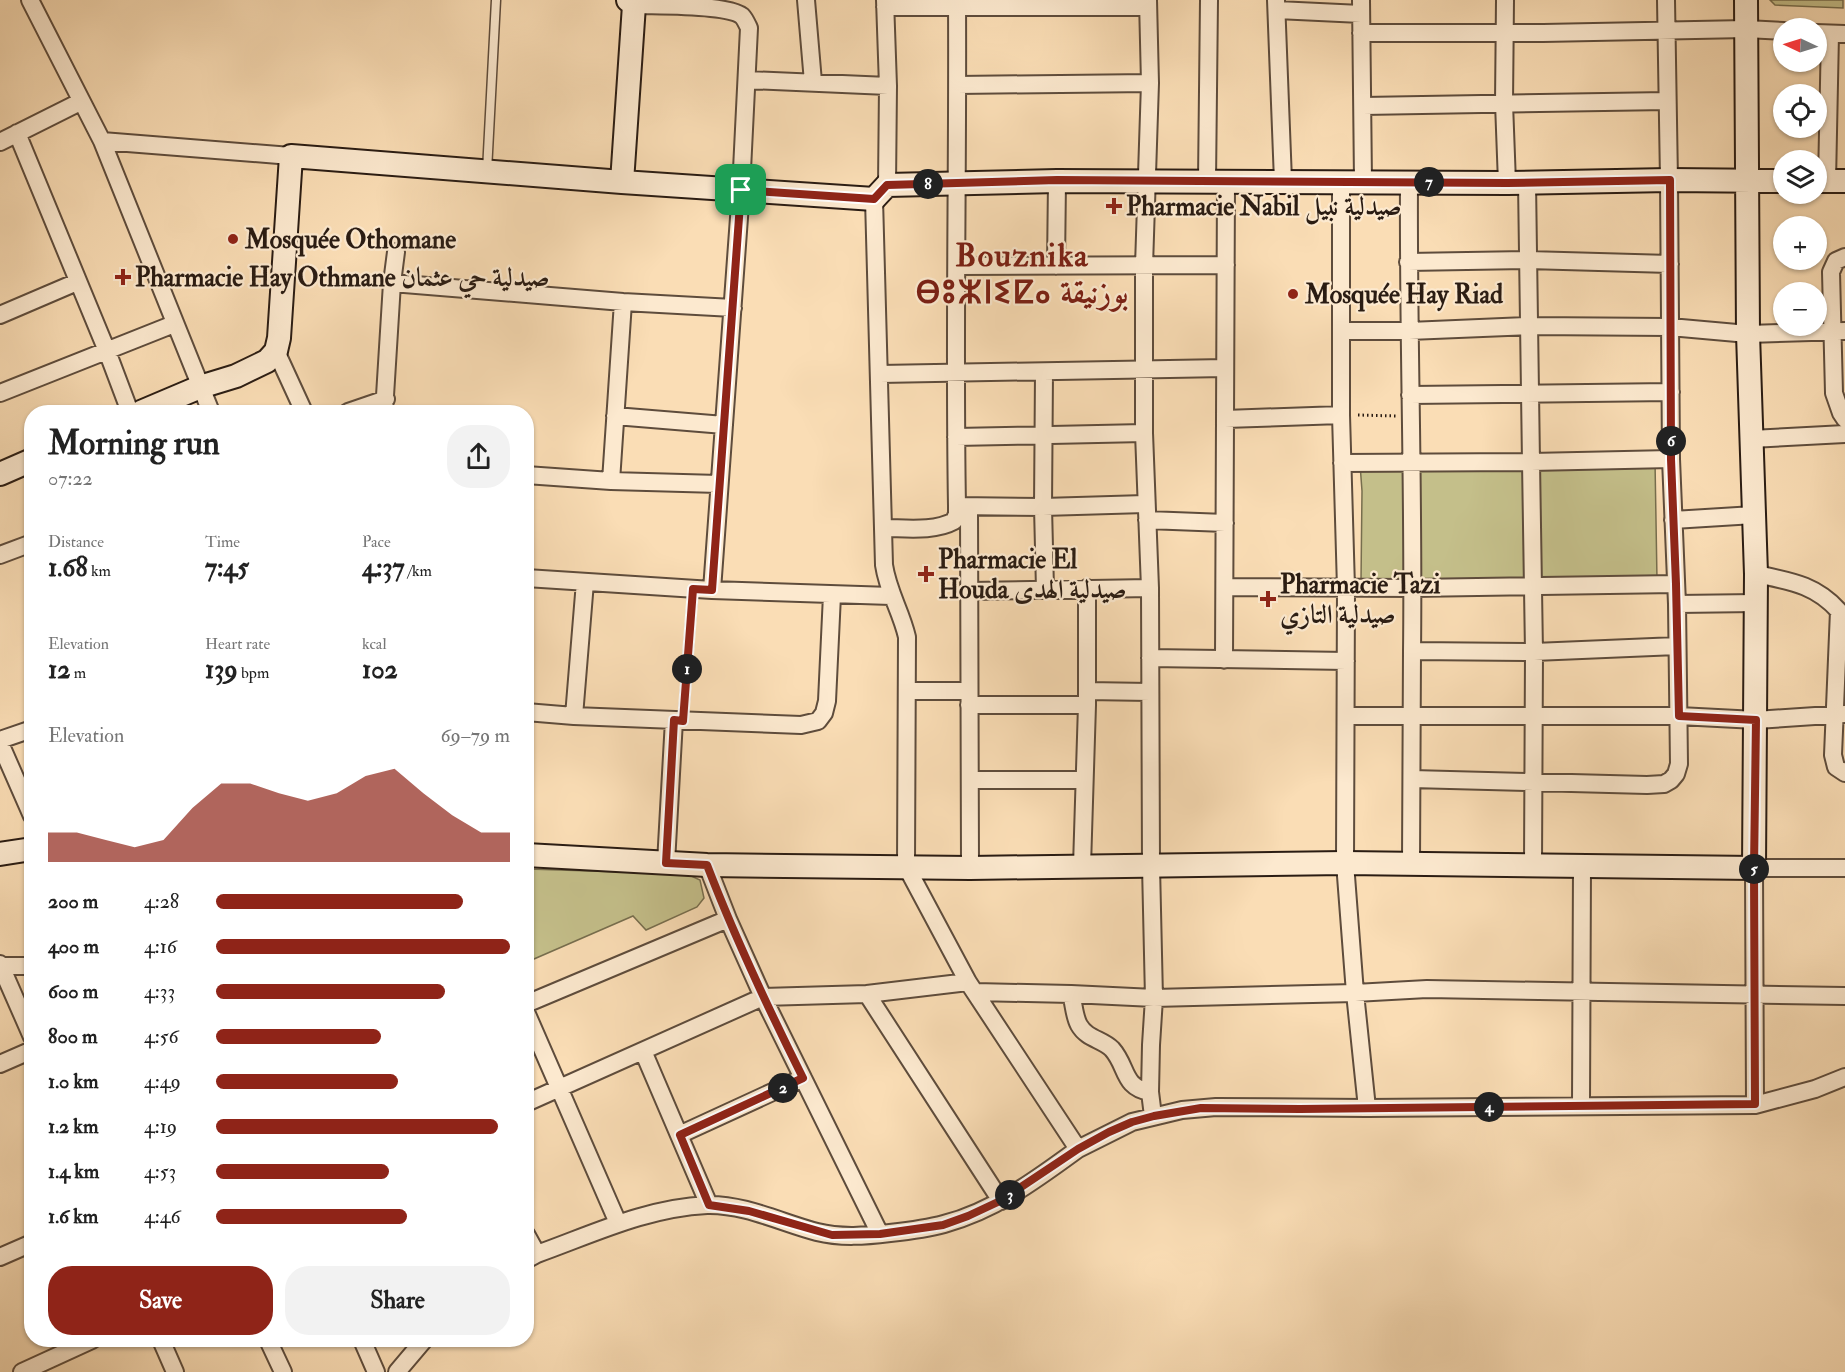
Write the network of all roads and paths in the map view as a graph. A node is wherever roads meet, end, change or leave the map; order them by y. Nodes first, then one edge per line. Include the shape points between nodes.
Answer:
1 (30, 0) edge
2 (496, 0) edge
3 (806, 0) edge
4 (1209, 0) edge
5 (1505, 0) edge
6 (1666, 0) edge
7 (1746, 0) edge
8 (631, 2) edge
9 (885, 3) edge
10 (957, 3) edge
11 (1054, 3) edge
12 (1148, 3) edge
13 (1277, 5) edge
14 (1361, 7) edge
15 (1746, 28) junction
16 (1773, 30) edge
17 (1666, 31) junction
18 (1361, 33) junction
19 (1505, 33) junction
20 (1831, 33) edge
21 (748, 80) junction
22 (813, 82) junction
23 (1150, 83) junction
24 (957, 85) junction
25 (888, 86) junction
26 (1667, 100) junction
27 (80, 102) junction
28 (1504, 103) junction
29 (1363, 106) junction
30 (17, 133) junction
31 (0, 141) edge
32 (102, 141) junction
33 (291, 156) junction
34 (487, 171) junction
35 (1057, 180) junction
36 (1670, 180) junction
37 (1146, 181) junction
38 (1352, 181) junction
39 (1747, 181) junction
40 (1773, 181) edge
41 (1829, 181) edge
42 (622, 182) junction
43 (1216, 182) junction
44 (1283, 182) junction
45 (1409, 182) junction
46 (1517, 182) junction
47 (955, 183) junction
48 (741, 190) junction
49 (881, 192) junction
50 (396, 252) dead end
51 (1845, 257) edge
52 (1528, 260) junction
53 (1408, 262) junction
54 (1670, 264) junction
55 (1226, 265) junction
56 (957, 266) junction
57 (1056, 266) junction
58 (1144, 266) junction
59 (77, 282) junction
60 (392, 283) junction
61 (623, 302) junction
62 (733, 308) junction
63 (2, 309) edge
64 (174, 324) junction
65 (1529, 326) junction
66 (1670, 327) junction
67 (1342, 331) junction
68 (1409, 331) junction
69 (1839, 332) edge
70 (1748, 334) junction
71 (107, 351) junction
72 (276, 351) junction
73 (1225, 368) junction
74 (1144, 370) junction
75 (1044, 372) junction
76 (955, 373) junction
77 (880, 374) junction
78 (200, 387) junction
79 (0, 393) edge
80 (1671, 393) junction
81 (1840, 393) edge
82 (1410, 394) junction
83 (1529, 394) junction
84 (127, 405) edge
85 (158, 405) edge
86 (208, 405) edge
87 (301, 405) edge
88 (385, 405) edge
89 (1341, 415) junction
90 (615, 416) junction
91 (1409, 416) junction
92 (1225, 419) junction
93 (1845, 419) edge
94 (724, 425) junction
95 (1144, 433) junction
96 (1845, 434) edge
97 (1044, 436) junction
98 (956, 437) junction
99 (1751, 439) junction
100 (1671, 459) junction
101 (1531, 462) junction
102 (1342, 463) junction
103 (24, 464) edge
104 (1412, 464) junction
105 (0, 474) edge
106 (534, 476) edge
107 (611, 481) junction
108 (719, 484) junction
109 (963, 507) junction
110 (1043, 507) junction
111 (1146, 512) junction
112 (1754, 515) junction
113 (1673, 520) junction
114 (1225, 523) junction
115 (883, 528) junction
116 (24, 546) edge
117 (0, 555) edge
118 (1756, 574) junction
119 (534, 579) edge
120 (585, 582) junction
121 (1676, 584) junction
122 (1533, 586) junction
123 (1226, 587) junction
124 (1087, 588) junction
125 (1150, 588) junction
126 (1346, 588) junction
127 (1413, 588) junction
128 (693, 589) junction
129 (712, 590) junction
130 (1045, 590) junction
131 (970, 591) junction
132 (832, 595) junction
133 (891, 596) junction
134 (1756, 603) junction
135 (1677, 604) junction
136 (1842, 612) edge
137 (1677, 646) junction
138 (1412, 651) junction
139 (1534, 652) junction
140 (1150, 658) junction
141 (1224, 660) junction
142 (1346, 661) junction
143 (907, 691) junction
144 (1150, 692) junction
145 (969, 698) junction
146 (1087, 698) junction
147 (534, 713) edge
148 (1840, 714) edge
149 (574, 716) junction
150 (1346, 716) junction
151 (1679, 716) junction
152 (1411, 717) junction
153 (1534, 717) junction
154 (1756, 720) junction
155 (679, 721) junction
156 (24, 733) edge
157 (1, 746) edge
158 (1845, 773) edge
159 (1412, 779) junction
160 (970, 780) junction
161 (1084, 780) junction
162 (1532, 781) junction
163 (24, 798) edge
164 (24, 850) edge
165 (0, 854) edge
166 (534, 855) edge
167 (666, 863) junction
168 (1344, 864) junction
169 (1411, 864) junction
170 (707, 865) junction
171 (1533, 865) junction
172 (906, 866) junction
173 (1082, 866) junction
174 (1151, 866) junction
175 (1582, 866) junction
176 (970, 868) junction
177 (1754, 868) junction
178 (1845, 868) edge
179 (728, 919) junction
180 (1, 965) edge
181 (24, 966) edge
182 (971, 987) junction
183 (1580, 991) junction
184 (1355, 993) junction
185 (867, 994) junction
186 (1071, 994) junction
187 (1754, 996) junction
188 (1845, 996) edge
189 (763, 997) junction
190 (1154, 998) junction
191 (534, 1001) edge
192 (24, 1018) edge
193 (534, 1030) edge
194 (643, 1051) junction
195 (24, 1054) edge
196 (0, 1064) edge
197 (1845, 1077) edge
198 (803, 1078) junction
199 (560, 1088) junction
200 (1150, 1092) junction
201 (534, 1099) edge
202 (1755, 1104) junction
203 (1581, 1106) junction
204 (1367, 1108) junction
205 (1154, 1116) junction
206 (680, 1135) junction
207 (1078, 1149) junction
208 (1000, 1201) junction
209 (709, 1205) junction
210 (618, 1223) junction
211 (880, 1234) junction
212 (24, 1246) edge
213 (1, 1254) edge
214 (534, 1256) edge
215 (82, 1347) edge
216 (164, 1347) edge
217 (271, 1347) edge
218 (365, 1347) edge
219 (418, 1347) edge
220 (54, 1366) edge
221 (22, 1372) edge
222 (175, 1372) edge
223 (283, 1372) edge
224 (376, 1372) edge
225 (397, 1372) edge

1 - 27 street
2 - 34 lane
3 - 22 street
4 - 43 street
5 - 19 street
6 - 17 street
7 - 15 street
8 - 21 street via 721,10 743,17 750,38
8 - 42 street
9 - 10 street
9 - 25 street
10 - 11 street
10 - 24 street
11 - 12 street
12 - 23 street
13 - 14 street
13 - 44 street
14 - 18 street
15 - 16 street
15 - 17 street
15 - 39 street
17 - 19 street
17 - 26 street
18 - 19 street
18 - 29 street
19 - 28 street
20 - 41 street
21 - 22 street
21 - 48 street
22 - 25 street
23 - 24 street
23 - 37 street
24 - 47 street
25 - 49 street
26 - 28 street
26 - 36 street
27 - 30 street
27 - 32 street
28 - 29 street
28 - 46 street
29 - 38 street
30 - 31 street
30 - 59 street
32 - 33 street
32 - 64 street
33 - 34 street
33 - 72 street
34 - 42 street
35 - 37 street
35 - 47 street
35 - 57 street
36 - 39 street
36 - 46 street
36 - 54 street
37 - 43 street
37 - 58 street
38 - 44 street
38 - 45 street
38 - 67 street
39 - 40 street
39 - 70 street
42 - 48 street
43 - 44 street
43 - 55 street
45 - 46 street
45 - 53 street
46 - 52 street
47 - 49 street
47 - 56 street
48 - 49 street
48 - 62 street
49 - 77 street
50 - 60 street
51 - 69 street via 1836,261 1832,272
52 - 53 street
52 - 54 street
52 - 65 street
53 - 68 street
54 - 66 street
55 - 58 street
55 - 73 street
56 - 57 street
56 - 76 street
57 - 58 street
58 - 74 street
59 - 63 street
59 - 71 street
60 - 61 street
60 - 88 street
61 - 62 street
61 - 90 street
62 - 94 street
64 - 71 street
64 - 78 street
65 - 66 street
65 - 68 street
65 - 83 street
66 - 70 street
66 - 80 street
67 - 68 street
67 - 89 street
68 - 82 street
69 - 70 street
69 - 81 street
70 - 99 street
71 - 79 street
71 - 84 street
72 - 78 street via 255,367
72 - 87 street
73 - 74 street
73 - 92 street
74 - 75 street
74 - 95 street
75 - 76 street
75 - 97 street
76 - 77 street
76 - 98 street
77 - 115 street
78 - 85 street
78 - 86 street
80 - 83 street
80 - 100 street
81 - 93 street via 1840,413
82 - 83 street
82 - 91 street
83 - 101 street
89 - 91 path
89 - 92 street
89 - 102 street
90 - 94 street
90 - 107 street
91 - 104 street
92 - 114 street
94 - 108 street
95 - 97 street
95 - 111 street
96 - 99 street
97 - 98 street
97 - 110 street
98 - 109 street
99 - 112 street
100 - 101 street
100 - 113 street
101 - 104 street
101 - 122 street
102 - 104 street
102 - 126 street
103 - 105 street
104 - 127 street
106 - 107 street
107 - 108 street
108 - 129 street
109 - 110 street
109 - 115 street via 949,524
109 - 131 street
110 - 111 street
110 - 130 street
111 - 114 street
111 - 125 street
112 - 113 street
112 - 118 street
113 - 121 street
114 - 123 street
115 - 133 street via 884,565
116 - 117 street
118 - 134 street
118 - 136 street via 1809,588
119 - 120 street
120 - 128 street
120 - 149 street
121 - 122 street
121 - 135 street
122 - 127 street
122 - 139 street
123 - 126 street
123 - 141 street
124 - 125 street
124 - 130 street
124 - 146 street
125 - 140 street
126 - 127 street
126 - 142 street
127 - 138 street
128 - 129 street
128 - 155 lane
129 - 132 street
130 - 131 street
131 - 145 street
132 - 133 street
132 - 155 street via 828,694 818,721 801,725
133 - 143 street via 907,637
134 - 135 street
134 - 154 street
135 - 137 street
136 - 148 street
137 - 139 street
137 - 151 street
138 - 139 street
138 - 152 street
139 - 153 street
140 - 141 street
140 - 144 street
141 - 142 street
142 - 150 street
143 - 145 street
143 - 172 street
144 - 146 street
144 - 174 street
145 - 146 street
145 - 160 street
146 - 161 street
147 - 149 street
148 - 154 street
148 - 158 street via 1834,762
149 - 155 street
150 - 152 street
150 - 168 street
151 - 153 street
151 - 154 street
151 - 162 street via 1676,774 1664,784
152 - 153 street
152 - 159 street
153 - 162 street
154 - 177 street
155 - 167 street
156 - 157 street
157 - 163 street
159 - 162 street
159 - 169 street
160 - 161 street
160 - 176 street
161 - 173 street
162 - 171 street
164 - 165 street
166 - 167 street
167 - 170 street
168 - 169 street
168 - 174 street
168 - 184 street
169 - 171 street
170 - 172 street
170 - 179 street
171 - 175 street
172 - 176 street
172 - 182 street
173 - 174 street
173 - 176 street
174 - 190 street
175 - 177 street
175 - 183 street
177 - 178 street
177 - 187 street
179 - 189 street
179 - 191 street
180 - 181 street
180 - 192 street
182 - 185 street
182 - 186 street
182 - 207 street
183 - 184 street via 1427,989
183 - 187 street
183 - 203 street
184 - 190 street
184 - 204 street
185 - 189 street
185 - 208 street
186 - 190 street
186 - 200 street via 1078,1024 1084,1032 1108,1045 1131,1083
187 - 188 street
187 - 202 street
189 - 194 street
189 - 198 street
190 - 200 street
193 - 199 street
194 - 199 street
194 - 206 street
195 - 196 street
197 - 202 street
198 - 206 street
198 - 211 street
199 - 201 street
199 - 210 street
200 - 205 street
202 - 203 street
203 - 204 street
204 - 205 street via 1216,1107
205 - 207 street
206 - 209 street
207 - 208 street
208 - 211 street via 943,1225
209 - 210 street via 649,1213
209 - 211 street via 749,1211 832,1235
210 - 214 street
212 - 213 street
215 - 220 street
216 - 222 street
217 - 223 street
218 - 224 street
219 - 225 street
220 - 221 street

